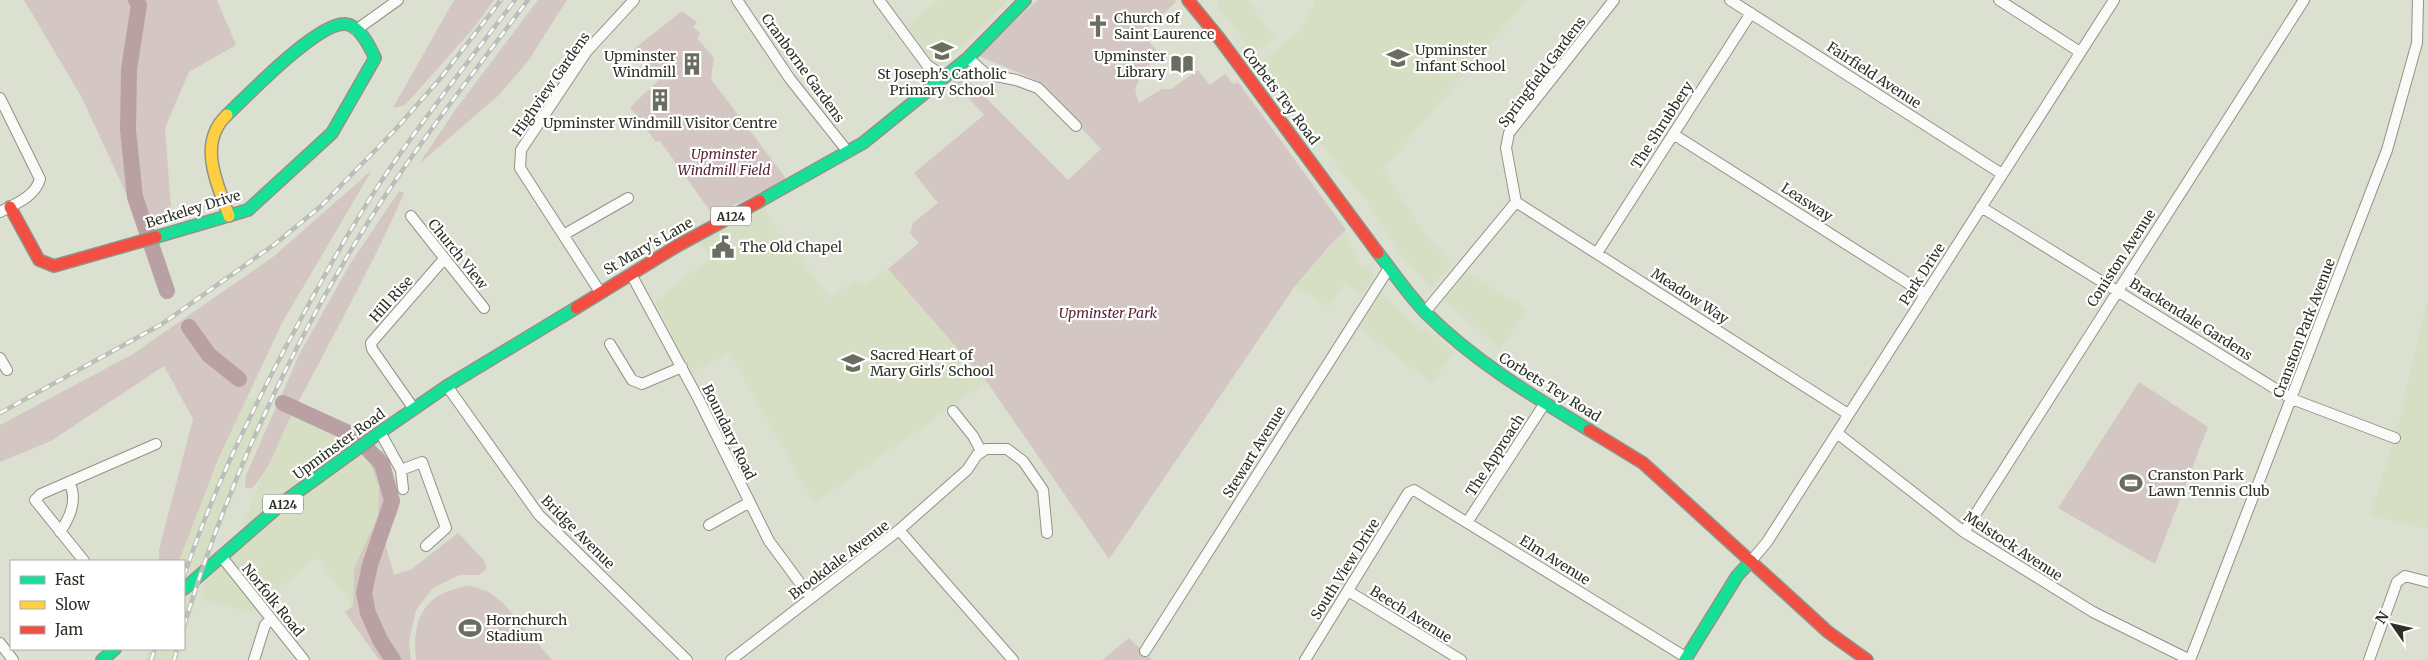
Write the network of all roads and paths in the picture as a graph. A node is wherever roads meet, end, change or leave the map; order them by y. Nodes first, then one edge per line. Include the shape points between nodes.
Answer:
1 (398, 0) edge
2 (634, 0) edge
3 (737, 0) edge
4 (878, 0) edge
5 (1025, 0) edge
6 (1188, 0) edge
7 (1614, 0) edge
8 (1730, 0) edge
9 (1998, 0) edge
10 (2114, 0) edge
11 (2304, 0) edge
12 (2418, 0) edge
13 (1751, 13) junction
14 (356, 30) junction
15 (2080, 52) junction
16 (968, 58) junction
17 (945, 77) junction
18 (0, 98) edge
19 (1076, 126) dead end
20 (1674, 134) junction
21 (848, 152) junction
22 (2002, 174) junction
23 (628, 198) dead end
24 (1516, 202) junction
25 (1981, 207) junction
26 (5, 209) edge
27 (229, 216) junction
28 (411, 216) dead end
29 (564, 234) junction
30 (1597, 253) junction
31 (444, 259) junction
32 (1388, 268) junction
33 (631, 274) junction
34 (2117, 289) junction
35 (600, 292) junction
36 (1925, 294) junction
37 (484, 308) dead end
38 (1426, 312) junction
39 (610, 344) dead end
40 (0, 358) edge
41 (682, 367) junction
42 (7, 370) dead end
43 (447, 386) junction
44 (2292, 399) junction
45 (1545, 403) junction
46 (414, 409) junction
47 (953, 411) dead end
48 (1848, 414) junction
49 (380, 432) junction
50 (1837, 433) junction
51 (2395, 438) dead end
52 (156, 444) dead end
53 (981, 451) junction
54 (400, 470) junction
55 (69, 482) junction
56 (403, 489) dead end
57 (1408, 493) joint
58 (748, 502) junction
59 (1468, 522) junction
60 (708, 525) dead end
61 (899, 530) junction
62 (60, 532) junction
63 (1964, 532) junction
64 (1047, 533) dead end
65 (426, 546) dead end
66 (221, 556) junction
67 (83, 560) edge
68 (1751, 561) junction
69 (2428, 582) edge
70 (185, 588) edge
71 (1348, 591) junction
72 (811, 598) junction
73 (271, 619) junction
74 (0, 643) edge
75 (114, 650) edge
76 (1145, 651) dead end
77 (1686, 659) edge
78 (14, 660) edge
79 (102, 660) edge
80 (254, 660) edge
81 (304, 660) edge
82 (687, 660) edge
83 (730, 660) edge
84 (1013, 660) edge
85 (1305, 660) edge
86 (1461, 660) edge
87 (1867, 660) edge
88 (2190, 660) edge
89 (2369, 660) edge

1 - 14 street
2 - 29 street, Highview Gardens via 587,51 521,150 520,168
3 - 21 street, Cranborne Gardens via 790,79
4 - 17 street via 928,65
5 - 16 main road, St Mary's Lane / A124
6 - 32 main road, Corbets Tey Road
7 - 24 street, Springfield Gardens via 1509,132 1506,148
8 - 13 street, Fairfield Avenue
9 - 15 street
10 - 15 street, Park Drive
11 - 34 street, Coniston Avenue
12 - 44 street, Cranston Park Avenue via 2417,44 2387,150
13 - 20 street, The Shrubbery
13 - 22 street, Fairfield Avenue
14 - 27 main road, Berkeley Drive via 375,58 332,133 248,210
14 - 27 main road via 347,24 335,26 288,56 218,124 210,139 209,154
15 - 22 street, Park Drive
16 - 17 main road, St Mary's Lane / A124
16 - 19 street via 986,74 1038,88
17 - 21 main road, St Mary's Lane / A124
18 - 26 street via 40,179 31,194
20 - 30 street, The Shrubbery
20 - 36 street, Leasway
21 - 33 main road, St Mary's Lane / A124
22 - 25 street, Park Drive
23 - 29 street
24 - 30 street, Meadow Way
24 - 38 street
25 - 34 street, Brackendale Gardens
25 - 36 street, Park Drive
26 - 27 main road, Berkeley Drive via 39,260 54,266
28 - 31 street, Church View
29 - 35 street, Highview Gardens
30 - 48 street, Meadow Way
31 - 37 street, Church View
31 - 46 street, Hill Rise via 371,343
32 - 38 main road, Corbets Tey Road
32 - 76 street, Stewart Avenue
33 - 35 main road, St Mary's Lane / A124
33 - 41 street, Boundary Road
34 - 44 street, Brackendale Gardens
34 - 63 street, Coniston Avenue
35 - 43 main road, St Mary's Lane / A124
36 - 48 street, Park Drive
38 - 45 main road, Corbets Tey Road via 1485,364
39 - 41 street via 632,380 642,384
40 - 42 street
41 - 58 street, Boundary Road
43 - 46 main road, Upminster Road / A124
43 - 82 street, Bridge Avenue via 539,515
44 - 51 street, Brackendale Gardens
44 - 88 street, Cranston Park Avenue
45 - 59 street, The Approach
45 - 68 main road, Corbets Tey Road via 1643,462
46 - 49 main road, Upminster Road / A124
47 - 53 street
48 - 50 street, Park Drive
49 - 54 street
49 - 66 main road, Upminster Road / A124 via 285,501
50 - 63 street, Melstock Avenue
50 - 68 street, Park Drive via 1767,542
52 - 55 street
53 - 61 street via 967,470
53 - 64 street via 1007,448 1023,461 1044,490
54 - 56 street
54 - 65 street via 422,462 446,528
55 - 62 street via 74,499
55 - 62 street via 40,494 35,500
57 - 59 street, Elm Avenue via 1419,492
57 - 71 street, South View Drive
58 - 60 street
58 - 72 street, Boundary Road via 769,541
59 - 77 street, Elm Avenue
61 - 72 street, Brookdale Avenue
61 - 84 street, Brookdale Avenue
62 - 67 street
63 - 88 street, Melstock Avenue via 2093,612
66 - 70 main road, Upminster Road / A124
66 - 73 street, Norfolk Road
68 - 77 main road via 1737,576
68 - 87 main road, Corbets Tey Road via 1828,632
69 - 89 street via 2405,576 2397,582
71 - 85 street, South View Drive
71 - 86 street, Beech Avenue
72 - 83 street, Brookdale Avenue
73 - 80 street via 265,625
73 - 81 street, Norfolk Road
74 - 78 street
75 - 79 main road

